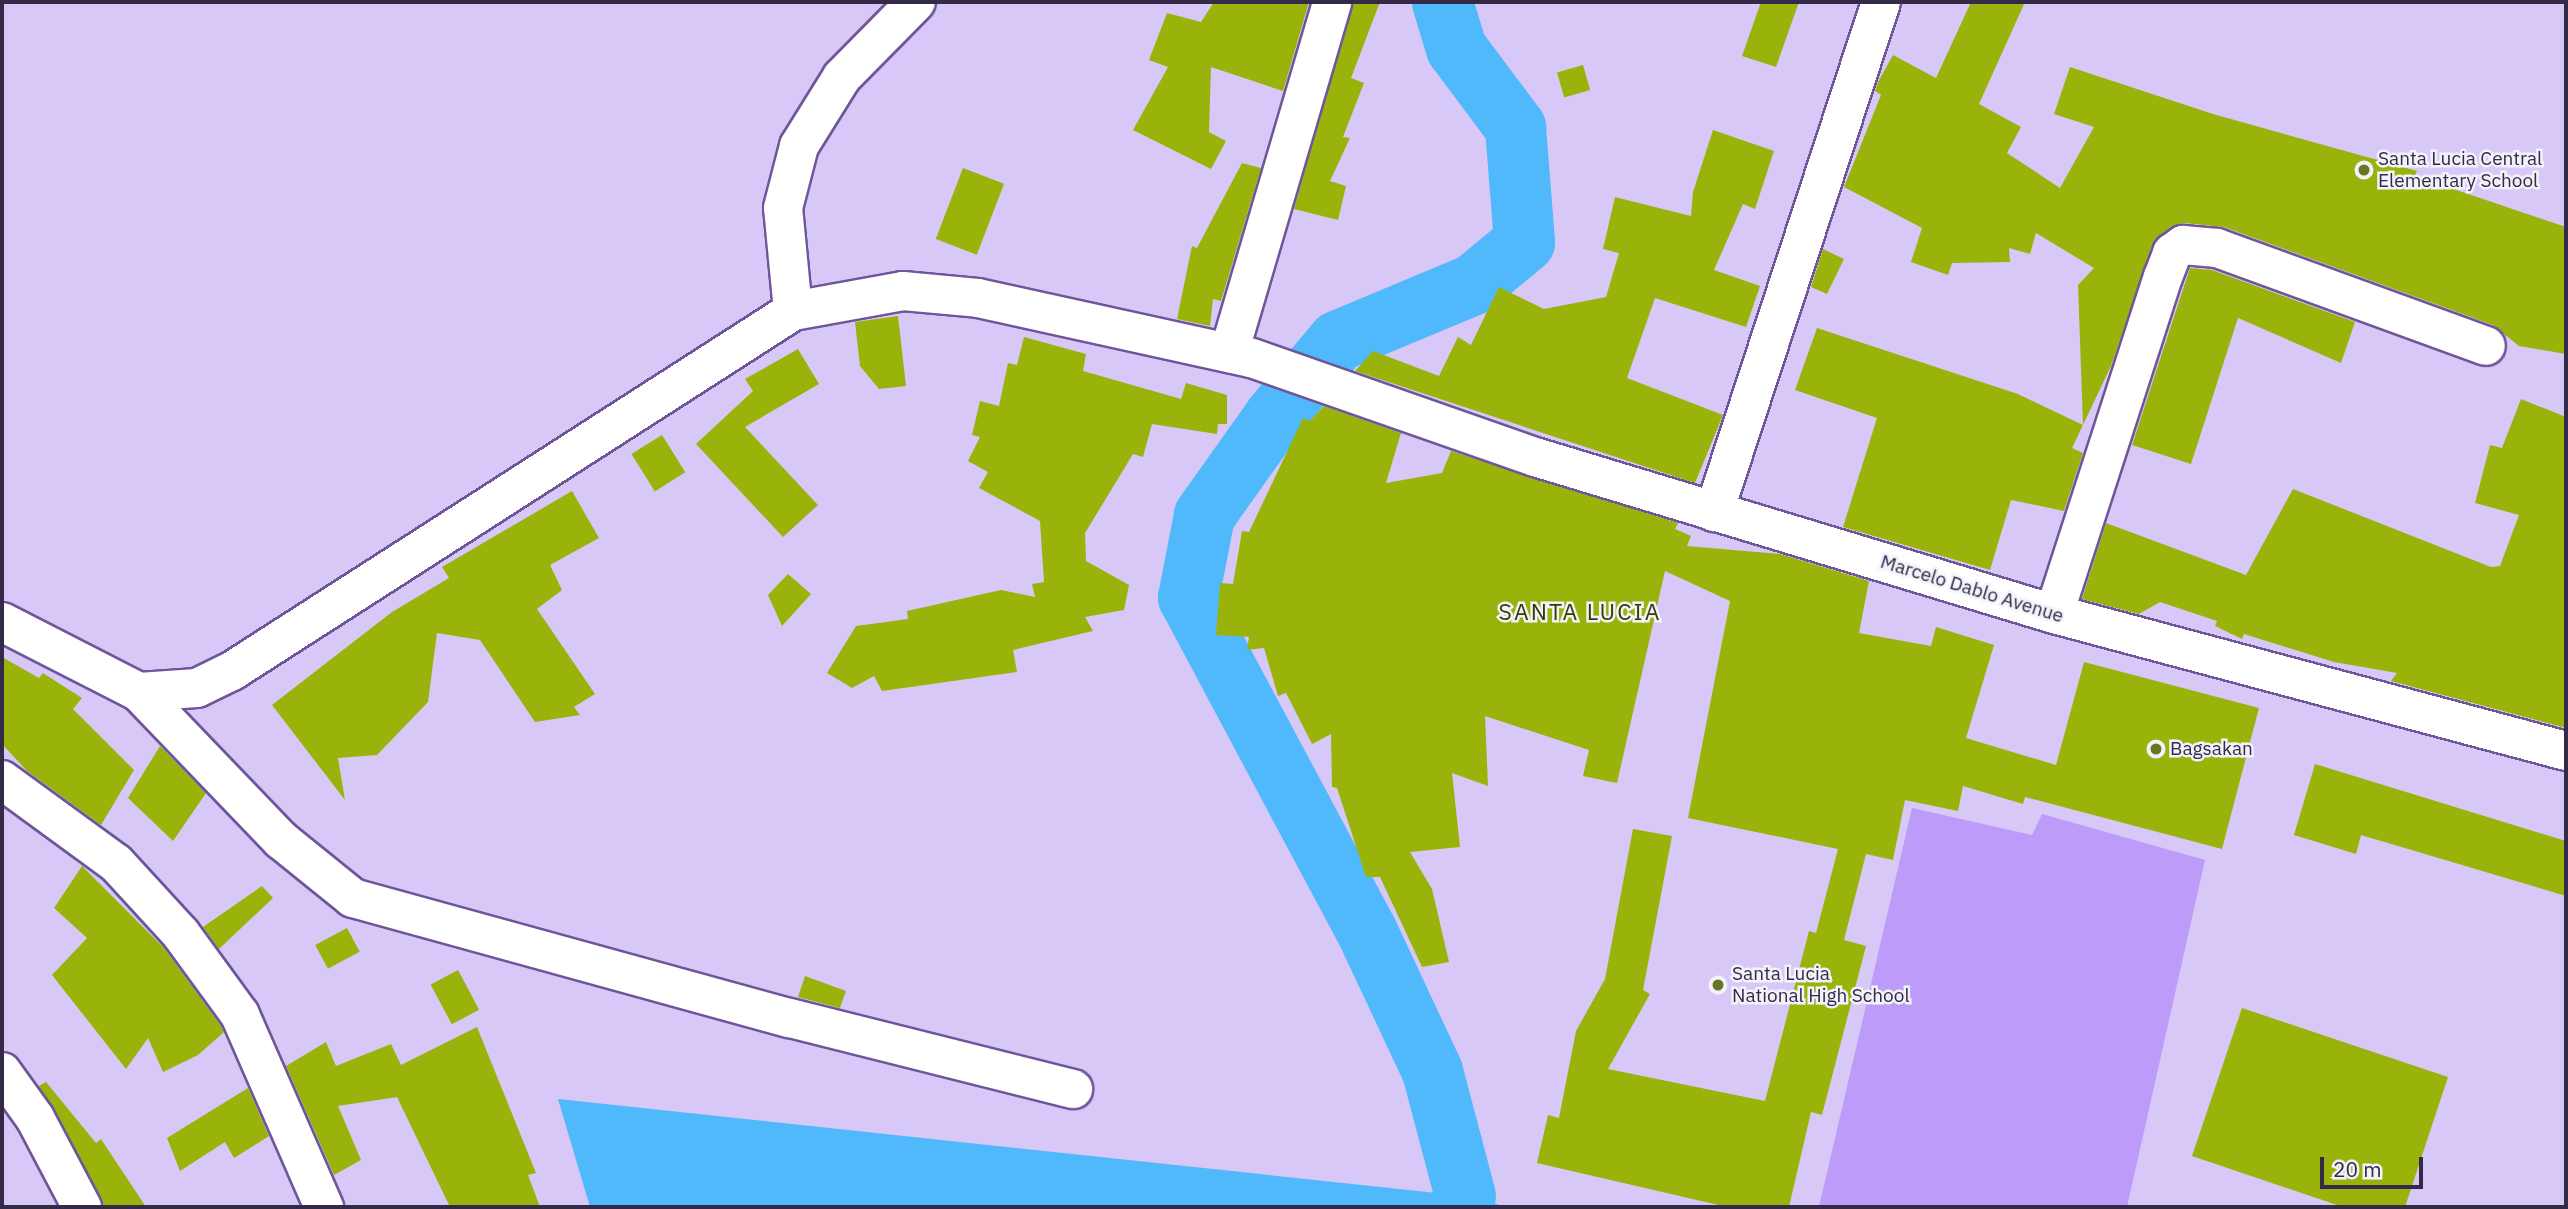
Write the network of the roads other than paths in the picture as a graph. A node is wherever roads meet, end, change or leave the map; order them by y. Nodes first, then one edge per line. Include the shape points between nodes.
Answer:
1 (916, 2) edge
2 (1332, 2) edge
3 (1881, 2) edge
4 (793, 311) junction
5 (2486, 346) dead end
6 (1240, 356) junction
7 (1714, 512) junction
8 (2054, 614) junction
9 (2, 622) edge
10 (139, 692) junction
11 (2566, 751) edge
12 (2, 779) edge
13 (2, 1072) edge
14 (1073, 1089) dead end
15 (82, 1207) edge
16 (324, 1207) edge

1 - 4 street via 842,77 799,146 783,208
2 - 6 street
3 - 7 street
4 - 6 street, Marcelo Dablo Avenue via 904,291 978,298
4 - 10 street via 232,671 197,688
5 - 8 street via 2217,248 2183,245 2172,253 2163,277
6 - 7 street, Marcelo Dablo Avenue
7 - 8 street, Marcelo Dablo Avenue
8 - 11 street, Marcelo Dablo Avenue
9 - 10 street
10 - 14 street via 281,840 353,898 776,1015
12 - 16 street via 117,863 181,934 240,1015
13 - 15 street via 35,1118

